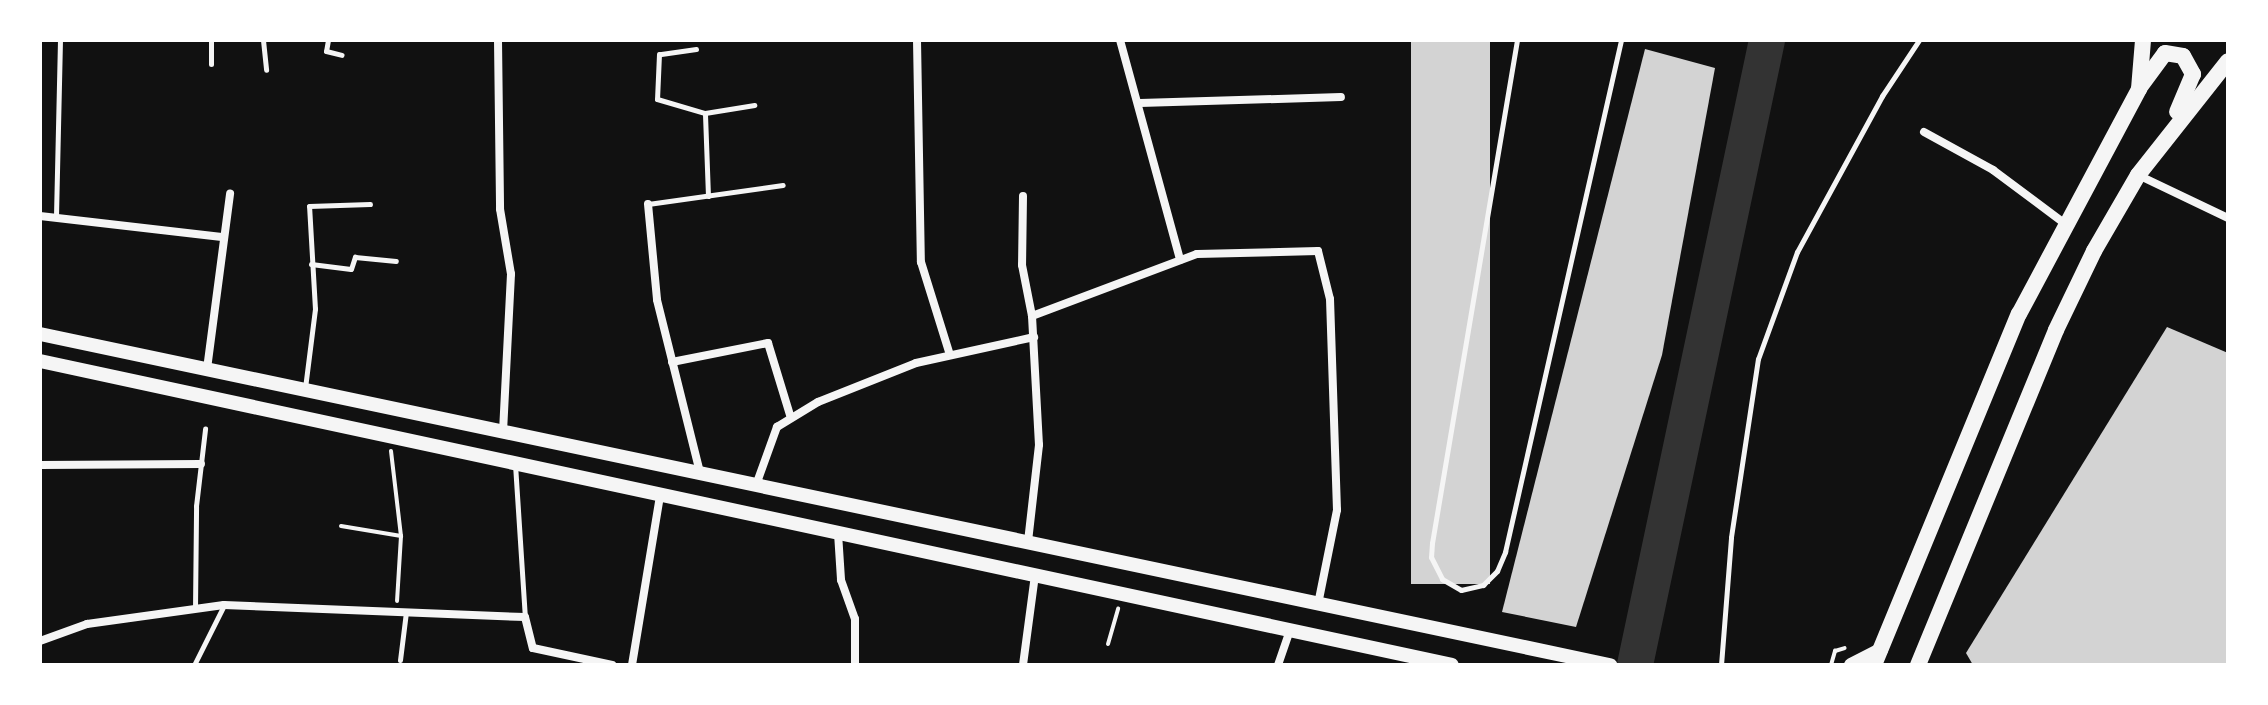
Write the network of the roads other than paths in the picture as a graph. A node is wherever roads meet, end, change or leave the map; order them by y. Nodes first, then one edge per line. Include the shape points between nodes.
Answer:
1 (60, 40) edge
2 (211, 40) edge
3 (263, 40) edge
4 (328, 40) edge
5 (498, 40) edge
6 (917, 40) edge
7 (1120, 40) edge
8 (1517, 40) edge
9 (1621, 40) edge
10 (1919, 40) edge
11 (2143, 40) edge
12 (696, 49) dead end
13 (342, 55) dead end
14 (2228, 61) edge
15 (211, 64) dead end
16 (266, 70) dead end
17 (2139, 89) junction
18 (1341, 97) dead end
19 (1140, 103) junction
20 (754, 105) dead end
21 (705, 113) junction
22 (1924, 132) dead end
23 (2166, 135) junction
24 (2138, 175) junction
25 (783, 185) dead end
26 (230, 194) dead end
27 (708, 196) junction
28 (1023, 196) dead end
29 (370, 204) dead end
30 (648, 204) joint
31 (40, 216) edge
32 (56, 216) junction
33 (2228, 218) edge
34 (2064, 223) junction
35 (222, 237) junction
36 (1180, 260) junction
37 (396, 261) dead end
38 (311, 264) junction
39 (1032, 316) junction
40 (40, 334) edge
41 (1034, 337) junction
42 (950, 355) junction
43 (40, 361) edge
44 (672, 362) junction
45 (207, 369) junction
46 (305, 389) junction
47 (791, 418) junction
48 (205, 429) dead end
49 (503, 431) junction
50 (515, 463) junction
51 (201, 464) junction
52 (40, 465) edge
53 (700, 473) junction
54 (756, 485) junction
55 (660, 495) junction
56 (838, 533) junction
57 (1028, 542) junction
58 (1035, 575) junction
59 (1318, 604) junction
60 (224, 605) junction
61 (195, 609) junction
62 (406, 612) junction
63 (525, 617) junction
64 (1290, 630) junction
65 (40, 641) edge
66 (1878, 657) edge
67 (400, 660) dead end
68 (194, 665) edge
69 (612, 665) edge
70 (632, 665) edge
71 (855, 665) edge
72 (1023, 665) edge
73 (1278, 665) edge
74 (1452, 665) edge
75 (1610, 665) edge
76 (1721, 665) edge
77 (1851, 665) edge
78 (1918, 665) edge

1 - 32 lane
2 - 15 lane
3 - 16 lane
4 - 13 lane via 326,51
5 - 49 street via 500,209 511,274
6 - 42 street via 921,262
7 - 19 street
8 - 9 lane via 1432,543 1431,557 1442,579 1461,590 1490,579 1505,552
10 - 76 lane via 1882,96 1797,252 1760,350 1731,537
11 - 17 main road
12 - 21 lane via 659,54 657,99
14 - 23 main road
17 - 23 main road via 2165,53 2190,61 2192,81
17 - 34 main road
18 - 19 street
19 - 36 street
20 - 21 lane
21 - 27 lane
22 - 34 street via 1993,170
23 - 24 main road
24 - 33 street
24 - 78 main road via 2056,330
25 - 27 lane
26 - 35 street
27 - 30 lane
28 - 39 street via 1022,265
29 - 38 lane via 309,206
30 - 44 street via 657,300
31 - 32 street
32 - 35 street
34 - 66 main road via 2019,314
35 - 45 street
36 - 39 street
36 - 59 street via 1197,254 1318,251 1330,299 1337,510
37 - 38 lane via 355,257 351,269
38 - 46 lane via 315,309
39 - 41 street
40 - 45 main road
41 - 42 street
41 - 57 street via 1039,445
42 - 47 street via 916,363
43 - 50 main road
44 - 47 street via 768,343
44 - 53 street
45 - 46 main road
46 - 49 main road
47 - 54 street via 777,427
48 - 51 lane
49 - 53 main road
50 - 55 main road
50 - 63 lane
51 - 52 street
51 - 61 lane
53 - 54 main road
54 - 57 main road
55 - 56 main road
55 - 70 street
56 - 58 main road
56 - 71 street via 841,580 855,619
57 - 59 main road
58 - 64 main road
58 - 72 street
59 - 75 main road
60 - 61 street
60 - 62 street
60 - 68 lane
61 - 65 street via 87,624
62 - 63 street
62 - 67 lane
63 - 69 street via 533,648
64 - 73 street
64 - 74 main road
66 - 77 main road

